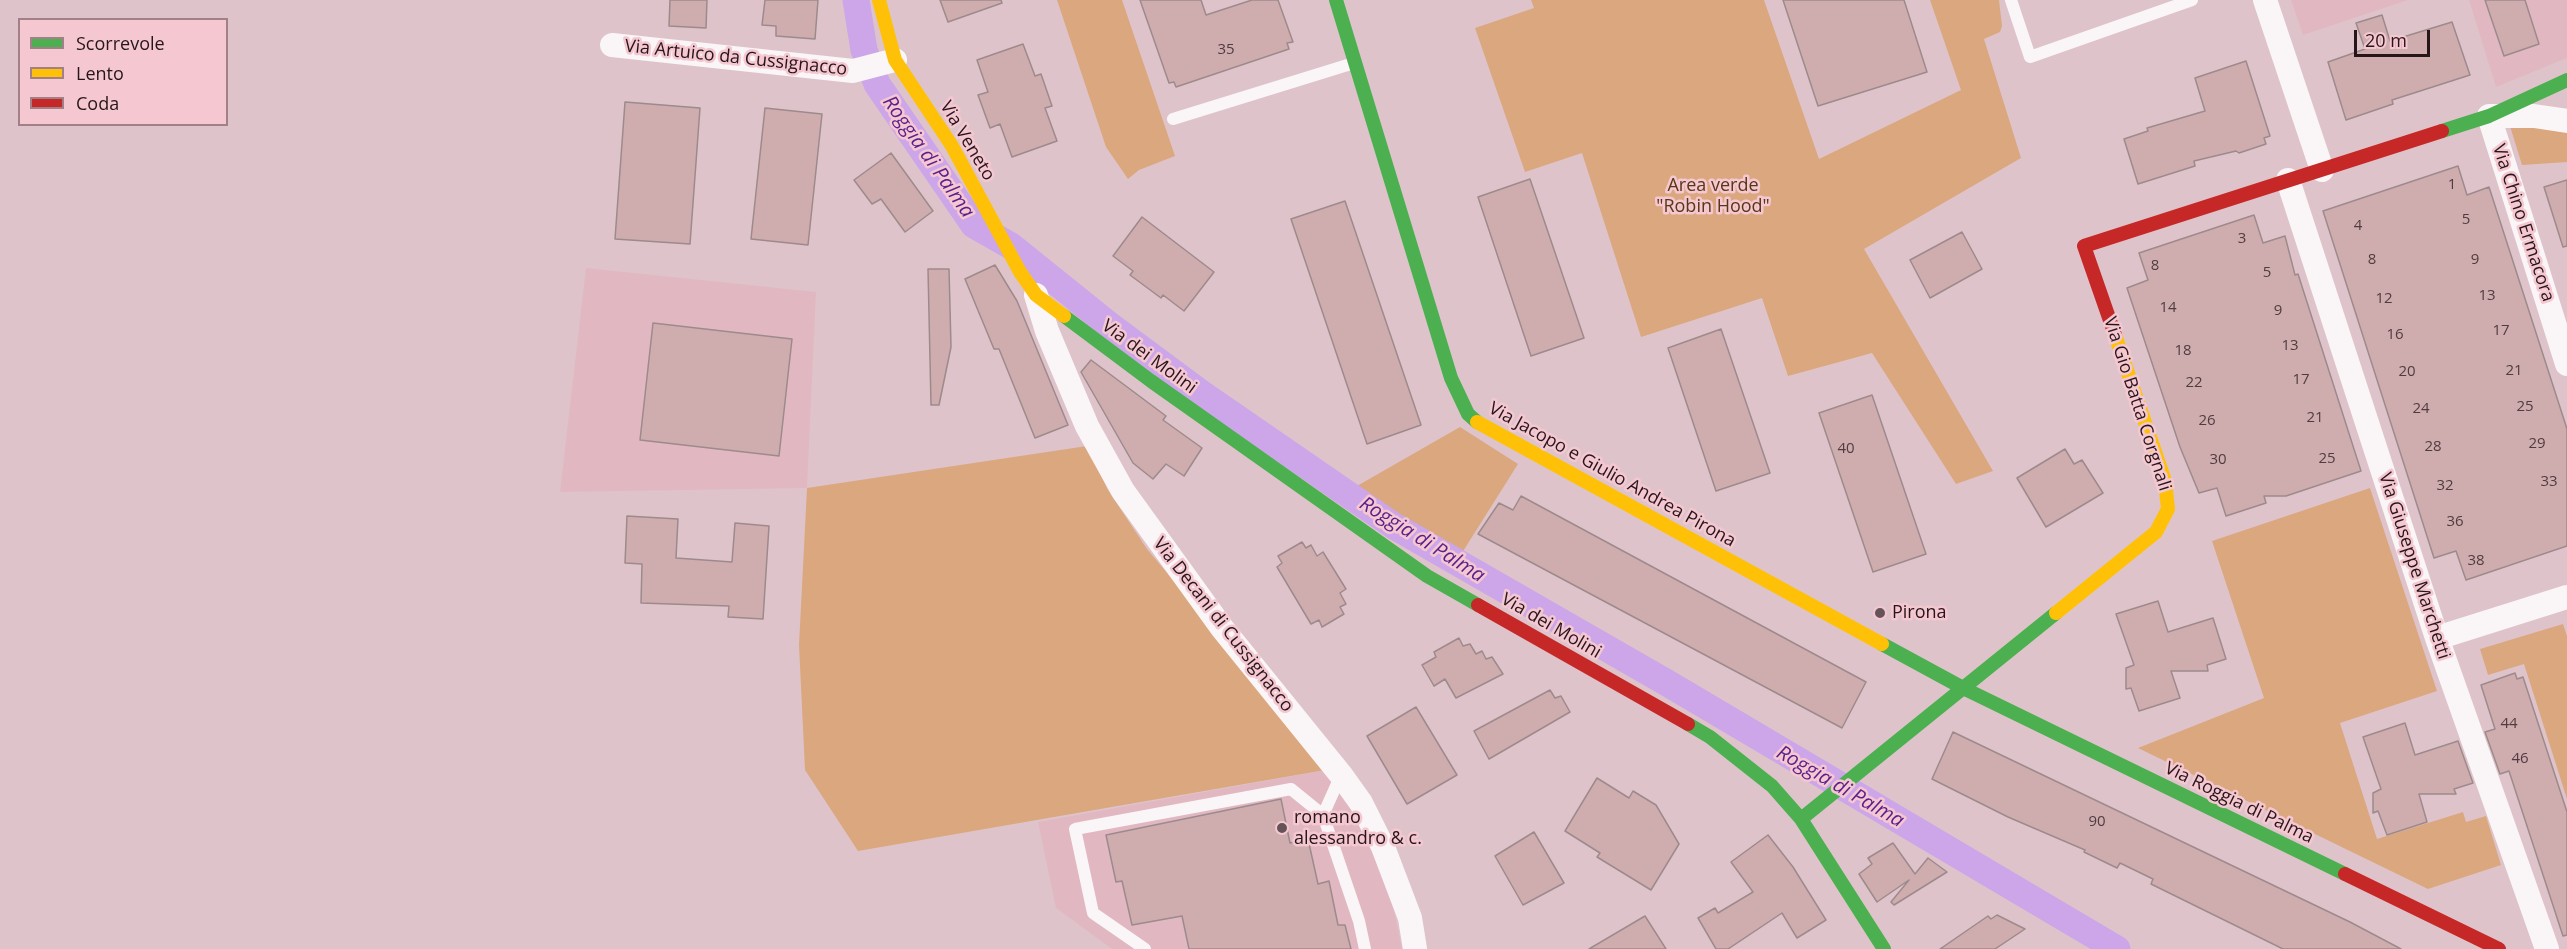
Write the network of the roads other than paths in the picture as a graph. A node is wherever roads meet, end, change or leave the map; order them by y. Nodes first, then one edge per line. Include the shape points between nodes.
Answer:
1 (879, 0) edge
2 (1336, 0) edge
3 (2011, 0) edge
4 (2192, 0) edge
5 (2265, 0) edge
6 (612, 45) dead end
7 (888, 62) junction
8 (1355, 62) junction
9 (2567, 80) edge
10 (2489, 116) junction
11 (1173, 118) dead end
12 (2567, 121) edge
13 (2322, 170) junction
14 (2288, 180) junction
15 (1036, 295) junction
16 (2567, 364) edge
17 (2567, 597) edge
18 (2437, 638) junction
19 (1963, 688) junction
20 (1341, 774) junction
21 (1323, 815) junction
22 (1801, 819) junction
23 (1145, 949) edge
24 (1365, 949) edge
25 (1415, 949) edge
26 (1884, 949) edge
27 (2499, 949) edge
28 (2547, 949) edge

1 - 7 street, Via Veneto
2 - 8 street, Via Jacopo e Giulio Andrea Pirona
3 - 4 lane via 2030,57
5 - 13 street
6 - 7 street, Via Artuico da Cussignacco via 853,70
7 - 15 street, Via Veneto via 952,146
8 - 11 lane
8 - 19 street, Via Jacopo e Giulio Andrea Pirona via 1451,378 1468,414 1496,435
9 - 10 street, Via Gio Batta Corgnali
10 - 12 street, Via Gio Batta Corgnali
10 - 13 street, Via Gio Batta Corgnali
10 - 16 street, Via Chino Ermacora
13 - 14 street, Via Gio Batta Corgnali
14 - 18 street, Via Giuseppe Marchetti
14 - 19 street, Via Gio Batta Corgnali via 2084,246 2165,481 2168,509 2156,532
15 - 20 street, Via Decani di Cussignacco via 1087,426 1123,491 1222,628
15 - 22 street, Via dei Molini via 1427,576 1710,737 1772,786
17 - 18 street
18 - 28 street, Via Giuseppe Marchetti
19 - 22 street, Via Gio Batta Corgnali
19 - 27 street, Via Roggia di Palma
20 - 21 lane
20 - 25 street, Via Decani di Cussignacco via 1383,847 1410,918
21 - 23 lane via 1292,789 1075,829 1093,913
21 - 24 lane
22 - 26 street, Via dei Molini

